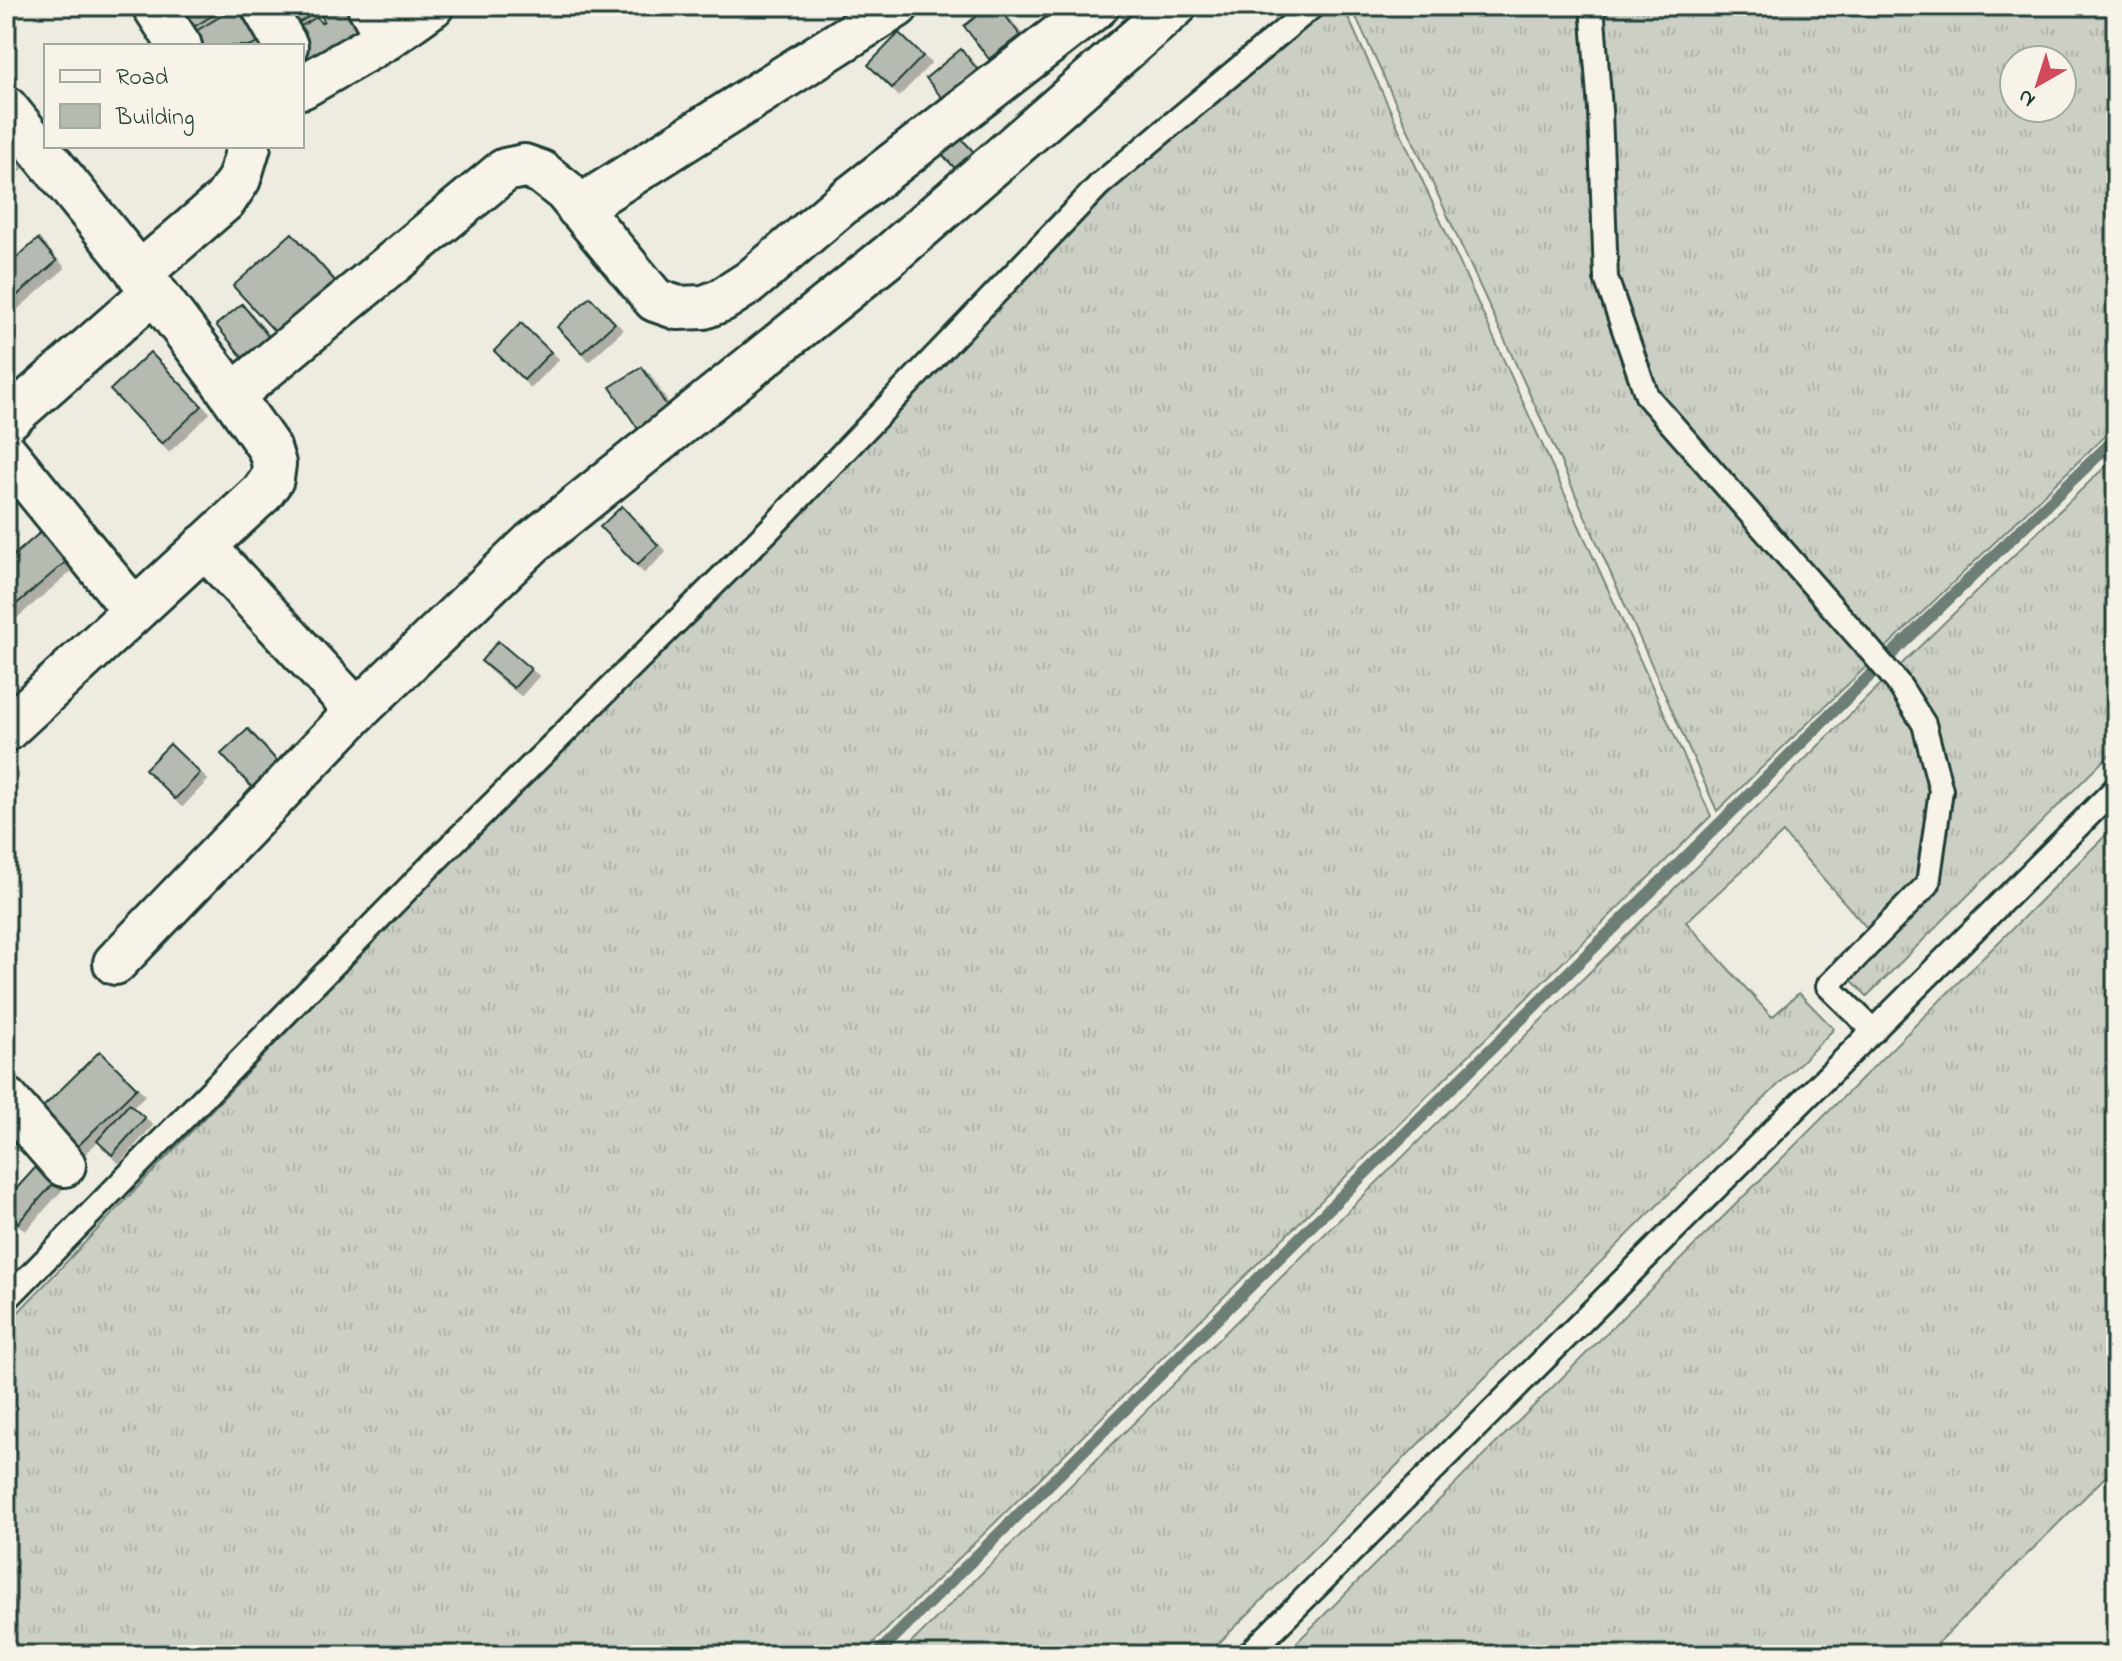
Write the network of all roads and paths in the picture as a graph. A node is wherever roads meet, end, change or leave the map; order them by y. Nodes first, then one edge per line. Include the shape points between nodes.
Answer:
1 (154, 6) edge
2 (263, 6) edge
3 (432, 6) edge
4 (1097, 6) edge
5 (1175, 6) edge
6 (1313, 6) edge
7 (1592, 6) edge
8 (875, 12) edge
9 (378, 22) edge
10 (179, 44) edge
11 (285, 44) edge
12 (304, 81) edge
13 (6, 108) edge
14 (248, 148) edge
15 (578, 208) junction
16 (147, 283) junction
17 (233, 395) junction
18 (6, 421) edge
19 (6, 453) edge
20 (204, 546) junction
21 (134, 610) junction
22 (357, 711) junction
23 (6, 730) edge
24 (2116, 788) edge
25 (115, 963) dead end
26 (1874, 1031) junction
27 (6, 1099) edge
28 (64, 1165) dead end
29 (6, 1300) edge
30 (1248, 1655) edge

1 - 10 street
2 - 11 street
3 - 9 street
4 - 15 street via 722,300 678,308 655,300
5 - 22 street via 891,254 532,543
6 - 29 lane via 1099,185 769,530 435,861
7 - 26 lane via 1606,278 1647,396 1898,683 1924,724 1941,790 1928,884 1828,986
8 - 15 street
9 - 12 street
13 - 16 street
14 - 16 street via 239,179 225,200
15 - 17 street via 541,172 524,166 505,170
16 - 17 street
16 - 18 street
17 - 20 street via 269,448 272,479
19 - 21 street
20 - 21 street
20 - 22 street
21 - 23 street
22 - 25 street
24 - 26 lane
26 - 30 lane
27 - 28 street

